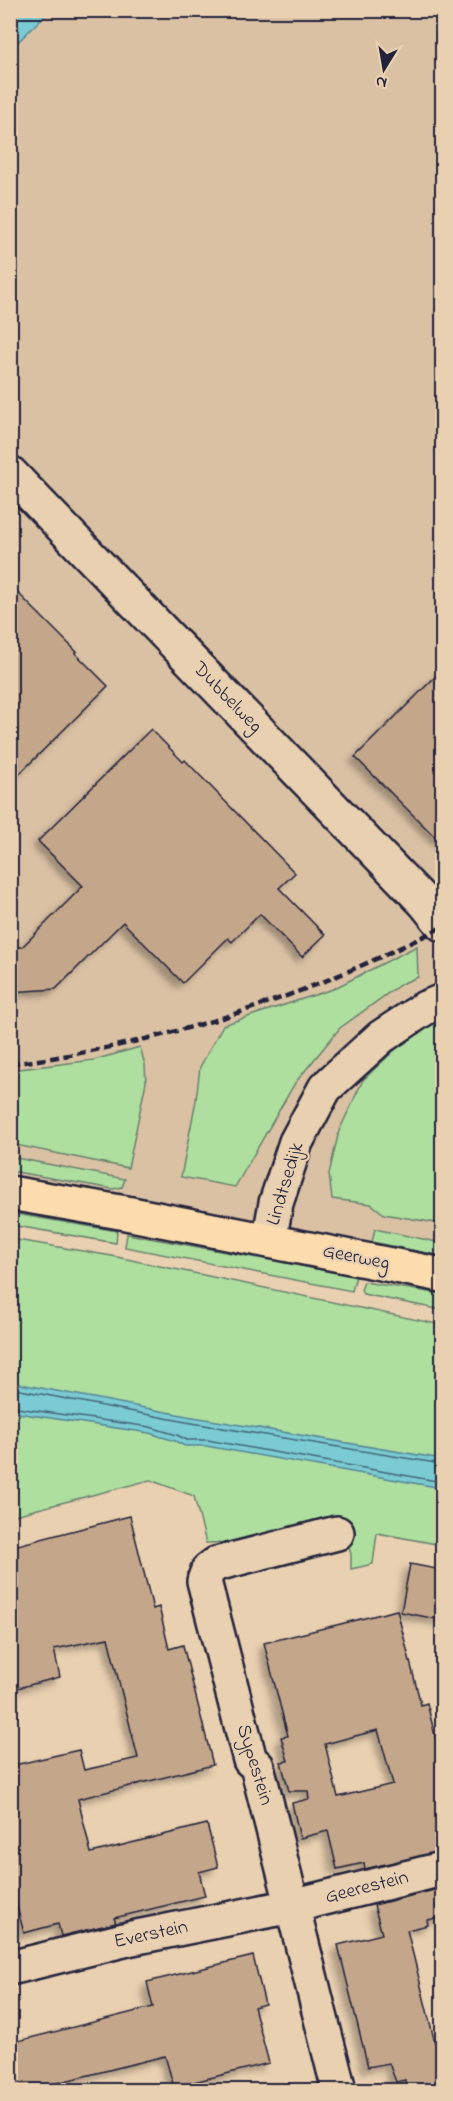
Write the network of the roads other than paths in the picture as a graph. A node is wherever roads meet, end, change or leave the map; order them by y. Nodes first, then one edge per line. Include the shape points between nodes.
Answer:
1 (10, 472) edge
2 (442, 924) edge
3 (442, 1001) edge
4 (10, 1193) edge
5 (270, 1241) junction
6 (442, 1275) edge
7 (337, 1533) dead end
8 (442, 1869) edge
9 (292, 1906) junction
10 (10, 1968) edge
11 (339, 2091) edge

1 - 2 street, Dubbelweg
3 - 5 street, Lindtsedijk via 381,1037 325,1088 296,1142 276,1203
4 - 5 main road, Lindtsedijk
5 - 6 main road, Geerweg
7 - 9 street, Sypestein via 216,1564 208,1570 204,1581
8 - 9 street, Geerestein
9 - 10 street, Everstein via 132,1938
9 - 11 street, Sypestein

